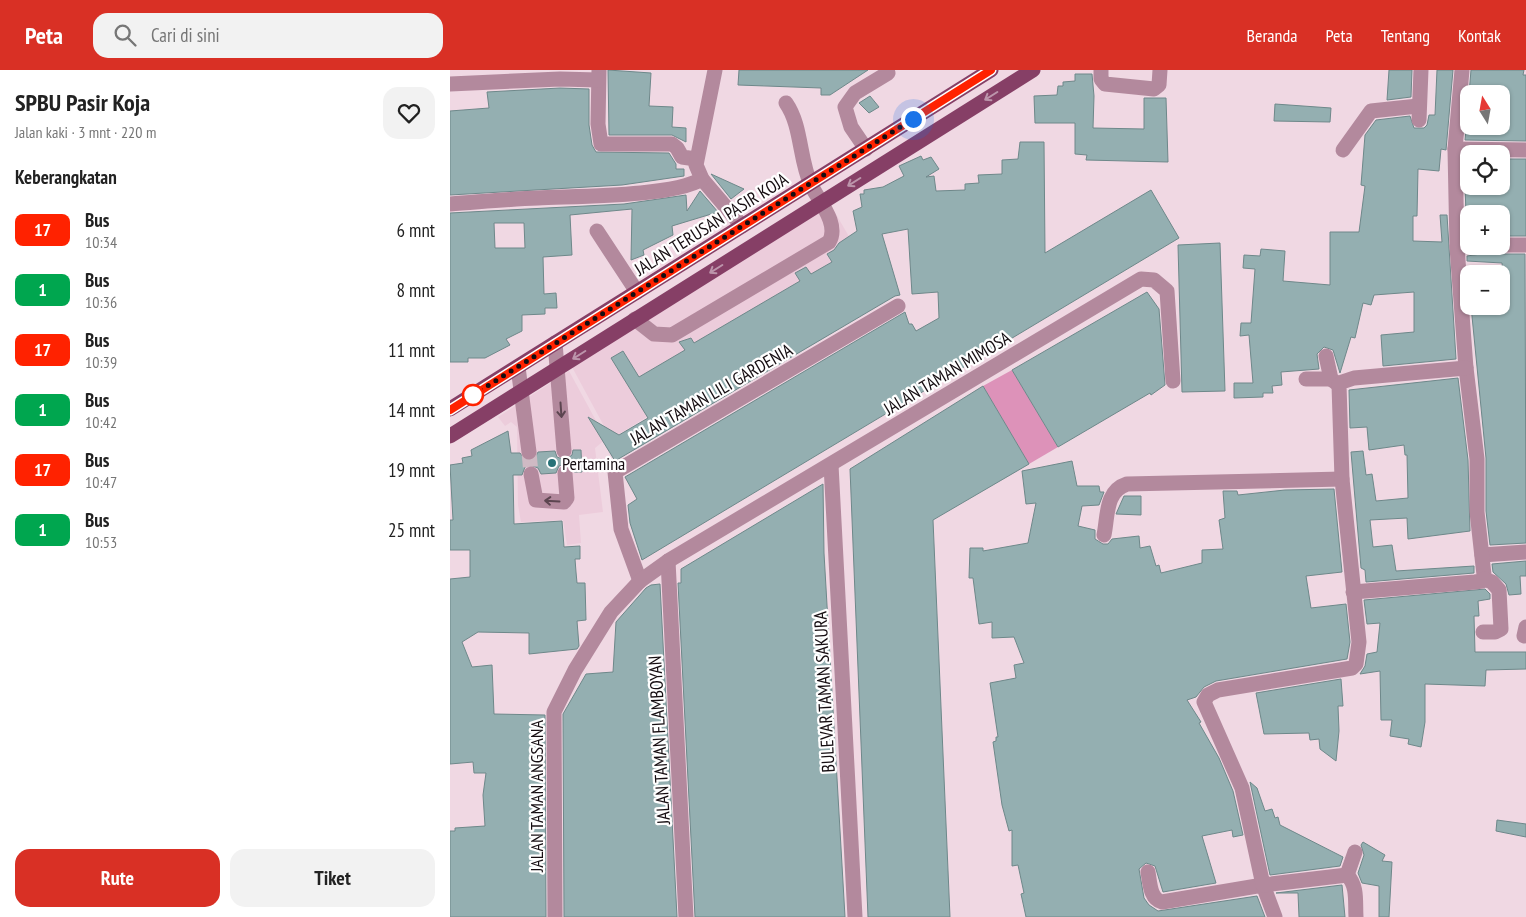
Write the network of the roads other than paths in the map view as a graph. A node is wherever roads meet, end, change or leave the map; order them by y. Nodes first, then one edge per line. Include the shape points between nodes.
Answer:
1 (716, 70) edge
2 (991, 70) edge
3 (1033, 70) edge
4 (1101, 70) edge
5 (1160, 70) edge
6 (1421, 70) edge
7 (1462, 70) edge
8 (888, 73) dead end
9 (599, 75) edge
10 (450, 84) edge
11 (786, 102) dead end
12 (866, 149) junction
13 (1456, 149) junction
14 (1343, 150) dead end
15 (1526, 150) edge
16 (696, 159) junction
17 (702, 179) junction
18 (810, 183) junction
19 (821, 203) junction
20 (450, 204) edge
21 (742, 226) junction
22 (597, 231) dead end
23 (1526, 245) edge
24 (1510, 246) edge
25 (1457, 247) junction
26 (1460, 247) edge
27 (637, 292) junction
28 (898, 306) dead end
29 (635, 319) junction
30 (555, 343) junction
31 (1326, 356) dead end
32 (518, 367) junction
33 (558, 368) junction
34 (1466, 368) junction
35 (1306, 379) dead end
36 (1173, 381) dead end
37 (1335, 382) junction
38 (520, 392) junction
39 (450, 409) edge
40 (450, 436) edge
41 (564, 451) dead end
42 (529, 452) tunnel mouth
43 (830, 465) junction
44 (565, 473) dead end
45 (531, 474) tunnel mouth
46 (1342, 479) junction
47 (1104, 535) dead end
48 (1526, 552) edge
49 (1482, 555) junction
50 (668, 562) junction
51 (1484, 579) junction
52 (640, 581) junction
53 (1353, 592) junction
54 (1483, 632) dead end
55 (1355, 852) dead end
56 (1148, 872) dead end
57 (1347, 875) junction
58 (1264, 885) junction
59 (556, 917) edge
60 (686, 917) edge
61 (855, 917) edge
62 (1275, 917) edge
63 (1356, 917) edge

1 - 16 street
2 - 12 main road, JALAN TERUSAN PASIR KOJA
3 -> 19 main road
4 - 5 street via 1105,84 1154,89 1159,85
6 - 14 street via 1418,113 1371,111
7 - 13 street
8 - 12 street via 855,93 845,107 851,127
9 - 10 street
9 - 16 street via 601,144 672,144 682,157
11 - 18 street
12 - 18 main road, JALAN TERUSAN PASIR KOJA
13 - 15 street
13 - 25 street
16 - 17 street
17 - 20 street via 680,188 643,192
17 - 21 street
18 - 19 street
18 - 21 main road, JALAN TERUSAN PASIR KOJA
19 -> 29 main road
19 - 29 street via 828,216 831,239 814,252 672,335 654,334
21 - 27 main road, JALAN TERUSAN PASIR KOJA
22 - 27 street
23 - 24 street
25 - 26 street
25 - 34 street
27 - 30 main road, JALAN TERUSAN PASIR KOJA
28 - 52 street, JALAN TAMAN LILI GARDENIA via 615,472 621,529
29 -> 33 main road
30 - 32 main road, JALAN TERUSAN PASIR KOJA
30 - 33 street
31 - 37 street
32 - 38 street
32 - 39 main road, JALAN TERUSAN PASIR KOJA
33 - 38 main road
33 -> 41 street
34 - 37 street
34 - 49 street via 1477,459 1477,512
35 - 37 street
36 - 43 street, JALAN TAMAN MIMOSA via 1167,291 1154,280 1141,279
37 - 46 street
38 - 40 main road
38 - 42 street
43 - 50 street, JALAN TAMAN MIMOSA
43 - 61 street, BULEVAR TAMAN SAKURA
44 -> 45 street via 567,498 564,502 536,500
46 - 47 street via 1127,484 1116,490 1110,500
46 - 53 street
48 - 49 street
49 - 51 street
50 - 52 street, JALAN TAMAN ANGSANA
50 - 60 street, JALAN TAMAN FLAMBOYAN
51 - 53 street via 1454,585
51 - 54 street via 1499,590 1501,629
52 - 59 street, JALAN TAMAN ANGSANA via 611,612 575,670 554,712
53 - 58 street via 1359,642 1358,661 1352,668 1218,690 1208,695 1204,702 1242,788
55 - 57 street
56 - 58 street via 1152,895 1162,902
57 - 58 street
57 - 63 street via 1355,887
58 - 62 street

